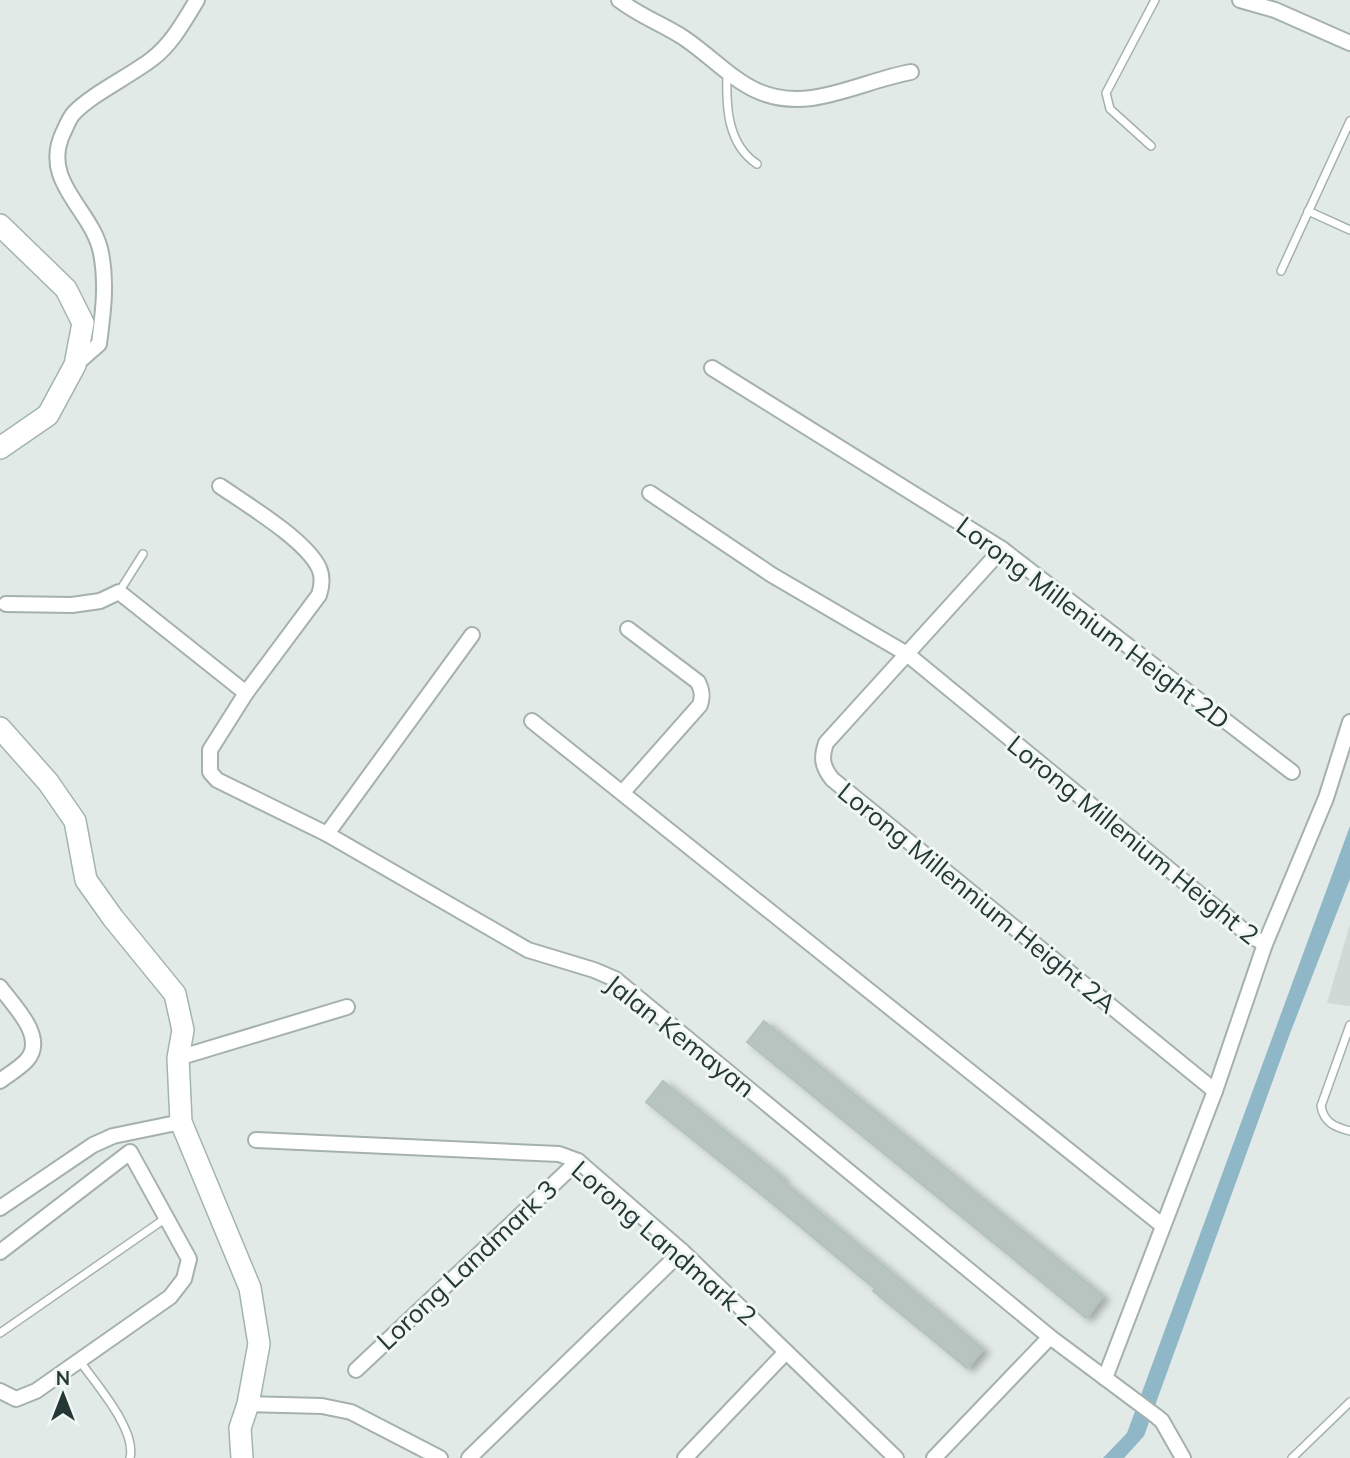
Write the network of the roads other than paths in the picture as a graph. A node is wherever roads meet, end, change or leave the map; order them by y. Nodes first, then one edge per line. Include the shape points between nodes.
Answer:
1 (197, 0) edge
2 (619, 0) edge
3 (1155, 0) edge
4 (1240, 0) edge
5 (1350, 43) edge
6 (911, 72) dead end
7 (727, 74) junction
8 (1350, 121) edge
9 (1151, 146) dead end
10 (757, 164) dead end
11 (1308, 211) junction
12 (0, 225) edge
13 (1350, 230) edge
14 (1280, 271) dead end
15 (75, 365) junction
16 (712, 368) dead end
17 (0, 448) edge
18 (220, 486) dead end
19 (650, 493) dead end
20 (1002, 549) junction
21 (143, 554) dead end
22 (119, 592) junction
23 (6, 604) dead end
24 (628, 629) dead end
25 (472, 635) dead end
26 (907, 654) junction
27 (246, 693) junction
28 (532, 721) dead end
29 (1350, 722) edge
30 (0, 728) edge
31 (1292, 772) dead end
32 (623, 792) junction
33 (327, 834) junction
34 (1265, 944) junction
35 (0, 987) edge
36 (347, 1006) dead end
37 (1350, 1025) edge
38 (178, 1058) junction
39 (0, 1081) edge
40 (1215, 1091) junction
41 (181, 1122) junction
42 (1350, 1131) edge
43 (256, 1140) dead end
44 (578, 1161) junction
45 (0, 1208) edge
46 (166, 1217) junction
47 (1163, 1226) junction
48 (682, 1251) junction
49 (0, 1252) edge
50 (0, 1333) edge
51 (1050, 1337) junction
52 (786, 1352) junction
53 (79, 1360) junction
54 (356, 1370) dead end
55 (1105, 1378) junction
56 (0, 1391) edge
57 (1350, 1402) edge
58 (248, 1404) junction
59 (130, 1458) edge
60 (242, 1458) edge
61 (440, 1458) edge
62 (469, 1458) edge
63 (685, 1458) edge
64 (895, 1458) edge
65 (934, 1458) edge
66 (1183, 1458) edge
67 (1292, 1458) edge

1 - 15 street via 153,59 72,114 57,146 56,160 68,194 101,251 105,295 99,344
2 - 7 street via 681,36
3 - 9 lane via 1106,93 1110,109
4 - 5 street
6 - 7 street via 800,98 764,94
7 - 10 lane via 729,121 741,148
8 - 11 lane
11 - 13 lane
11 - 14 lane
12 - 15 main road via 66,289 83,323
15 - 17 main road via 48,415
16 - 20 street, Lorong Millenium Height 2D
18 - 27 street, Jalan Kemayan via 295,538 319,567 323,585
19 - 26 street, Lorong Millenium Height 2 via 772,575
20 - 26 street
20 - 31 street, Lorong Millenium Height 2D
21 - 22 lane
22 - 23 street via 100,601 72,605
22 - 27 street
24 - 32 street via 698,682 702,698 701,705
25 - 33 street
26 - 34 street, Lorong Millenium Height 2
26 - 40 street, Lorong Millennium Height 2A via 826,743 825,770
27 - 33 street, Jalan Kemayan via 210,750 210,772 216,780
28 - 32 street
29 - 34 street via 1326,799
30 - 38 main road via 75,821 86,880 175,994 183,1030
32 - 47 street
33 - 51 street, Jalan Kemayan via 528,950 615,979
34 - 40 street, Lorong Millenium Height 2
35 - 39 street via 26,1022 34,1042 26,1062
36 - 38 street
37 - 42 lane via 1321,1106 1323,1117 1334,1127
38 - 41 main road
40 - 47 street, Lorong Millenium Height 2
41 - 45 street via 93,1145
41 - 58 main road via 250,1288 259,1344
43 - 44 street, Lorong Landmark 2 via 559,1154
44 - 48 street, Lorong Landmark 2
44 - 54 street, Lorong Landmark 3
46 - 49 street via 130,1152
46 - 50 lane
46 - 53 street via 189,1259 184,1279 170,1297
47 - 55 street, Lorong Millenium Height 2
48 - 52 street, Lorong Landmark 2
48 - 62 street
51 - 55 street, Jalan Kemayan
51 - 65 street
52 - 63 street
52 - 64 street, Lorong Landmark 2
53 - 56 street via 36,1391 16,1399
53 - 59 lane via 124,1424 132,1448
55 - 66 street, Jalan Kemayan via 1162,1421
57 - 67 lane
58 - 60 main road via 240,1428
58 - 61 street via 322,1406 351,1412

